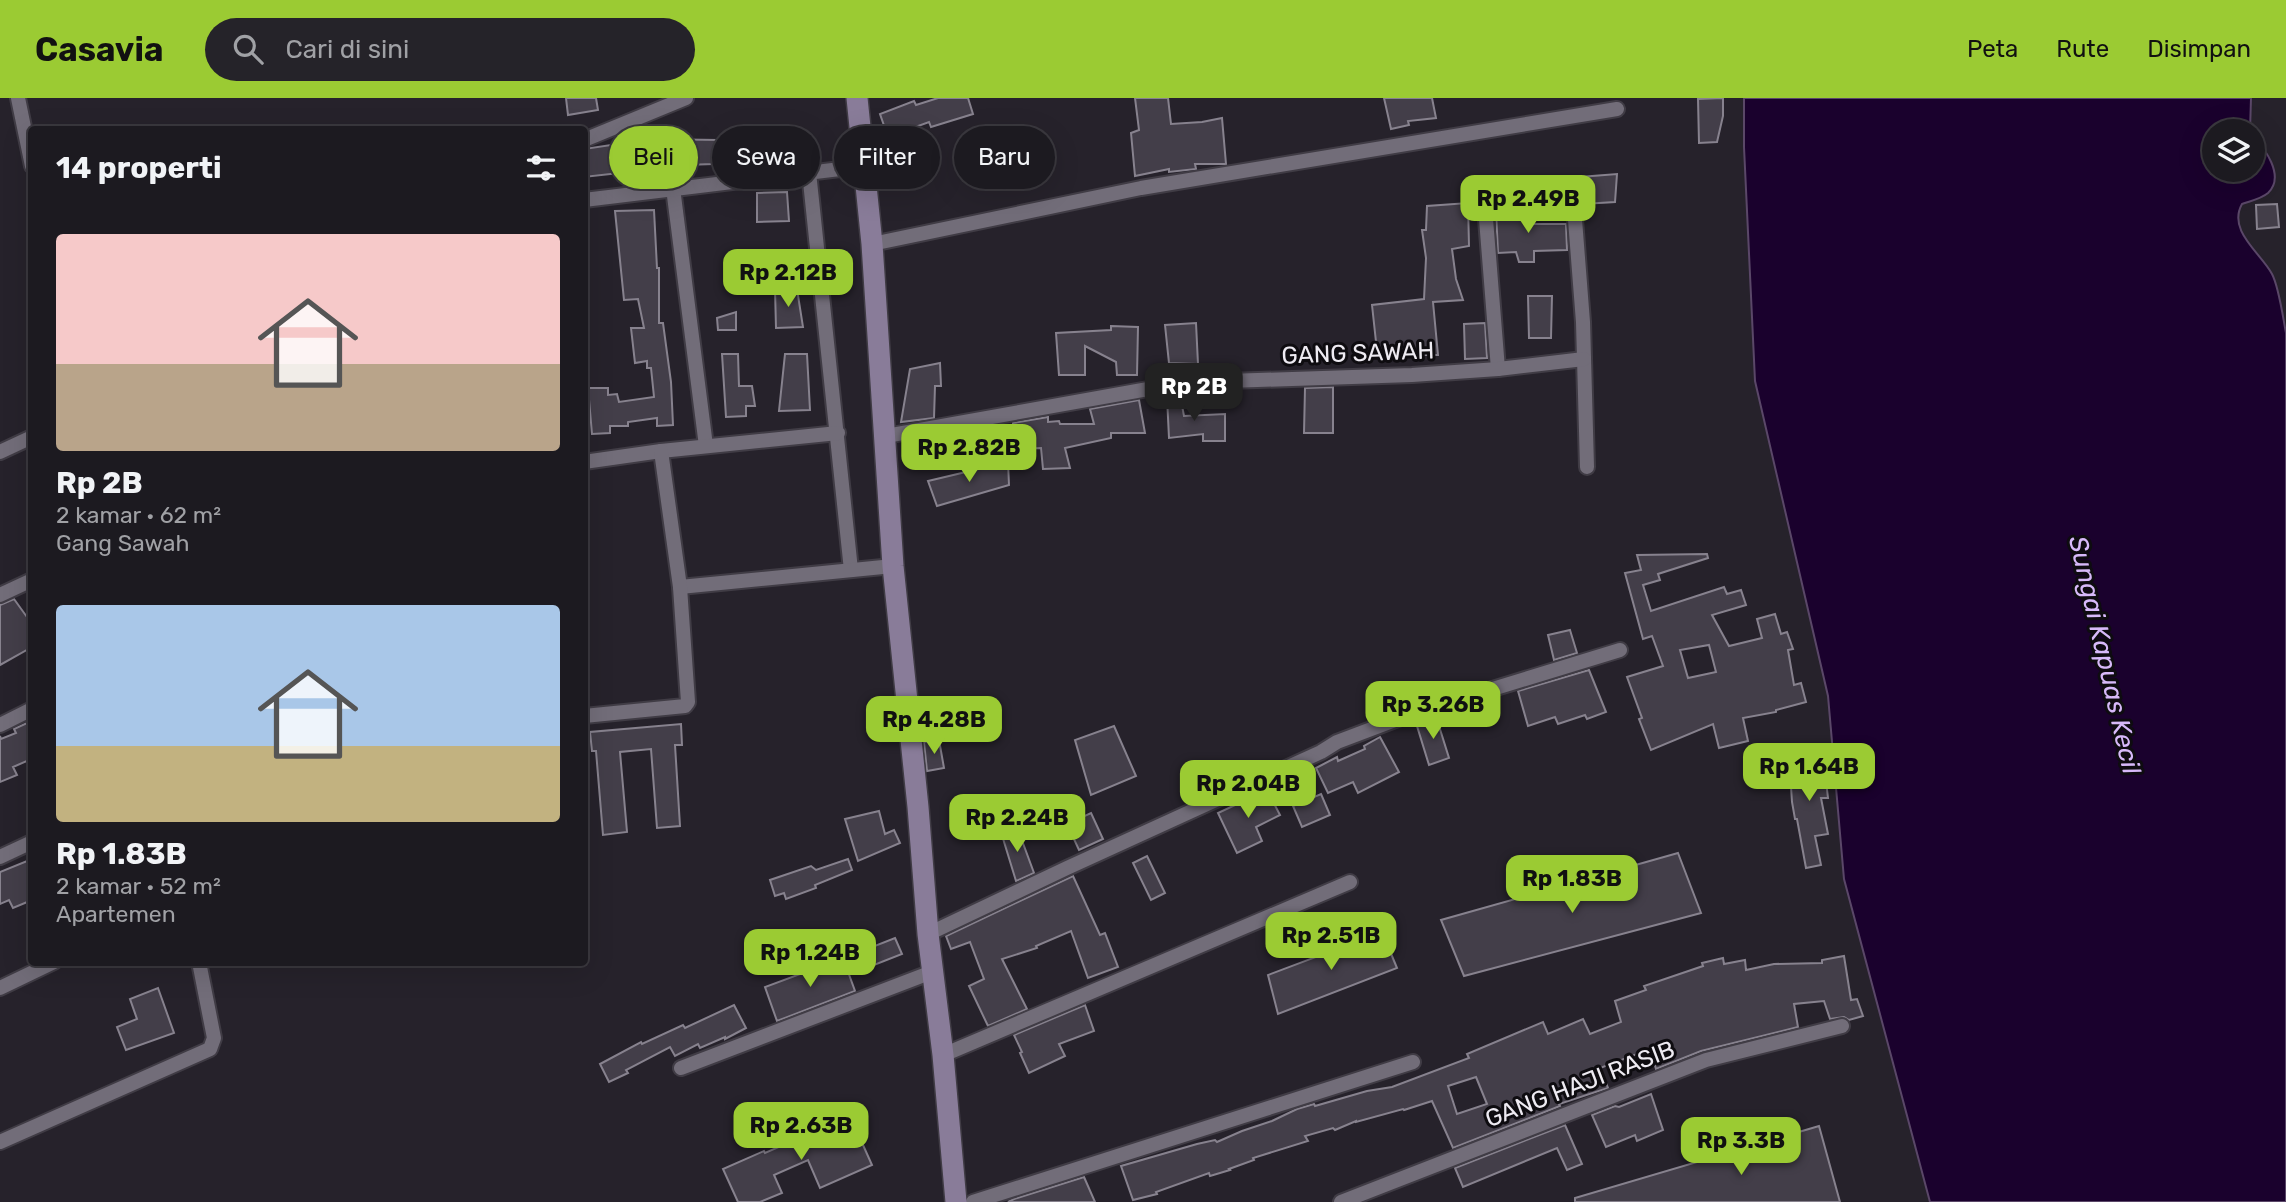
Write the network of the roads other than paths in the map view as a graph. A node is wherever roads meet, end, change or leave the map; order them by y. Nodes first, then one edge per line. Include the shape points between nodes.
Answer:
1 (19, 98) edge
2 (686, 98) edge
3 (857, 98) edge
4 (1617, 109) dead end
5 (860, 126) edge
6 (588, 138) edge
7 (28, 145) edge
8 (666, 189) edge
9 (673, 189) edge
10 (811, 189) edge
11 (866, 189) edge
12 (1573, 194) dead end
13 (588, 199) edge
14 (1486, 219) dead end
15 (872, 244) junction
16 (1584, 359) junction
17 (1498, 369) junction
18 (838, 433) junction
19 (886, 436) junction
20 (28, 439) edge
21 (706, 446) junction
22 (661, 451) junction
23 (0, 452) edge
24 (588, 461) edge
25 (1587, 467) dead end
26 (893, 566) junction
27 (851, 570) junction
28 (28, 582) edge
29 (680, 587) junction
30 (0, 595) edge
31 (1620, 650) dead end
32 (28, 711) edge
33 (588, 716) edge
34 (0, 725) edge
35 (28, 844) edge
36 (0, 857) edge
37 (1350, 882) dead end
38 (928, 934) junction
39 (46, 966) edge
40 (200, 966) edge
41 (932, 972) junction
42 (0, 988) edge
43 (1842, 1026) dead end
44 (943, 1055) junction
45 (1413, 1062) dead end
46 (681, 1068) dead end
47 (0, 1142) edge
48 (956, 1202) edge
49 (973, 1202) edge
50 (1341, 1202) edge

1 - 7 street
2 - 6 street
3 - 5 main road
4 - 15 street via 1141,188
8 - 13 street
9 - 21 street
10 - 18 street
11 - 15 main road
12 - 16 street
14 - 17 street
15 - 19 main road
16 - 17 street, GANG SAWAH
16 - 25 street
17 - 19 street, GANG SAWAH via 1148,388
18 - 21 street
18 - 27 street
19 - 26 main road
20 - 23 street
21 - 22 street
22 - 24 street
22 - 29 street
26 - 27 street
26 - 38 main road
27 - 29 street
28 - 30 street
29 - 33 street via 688,702 685,706
31 - 38 street via 1411,714 1337,742
32 - 34 street
35 - 36 street
37 - 44 street
38 - 41 main road
39 - 42 street
40 - 47 street via 214,1038 210,1049
41 - 44 main road
41 - 46 street
43 - 50 street, GANG HAJI RASIB via 1706,1060
44 - 48 main road
45 - 49 street

